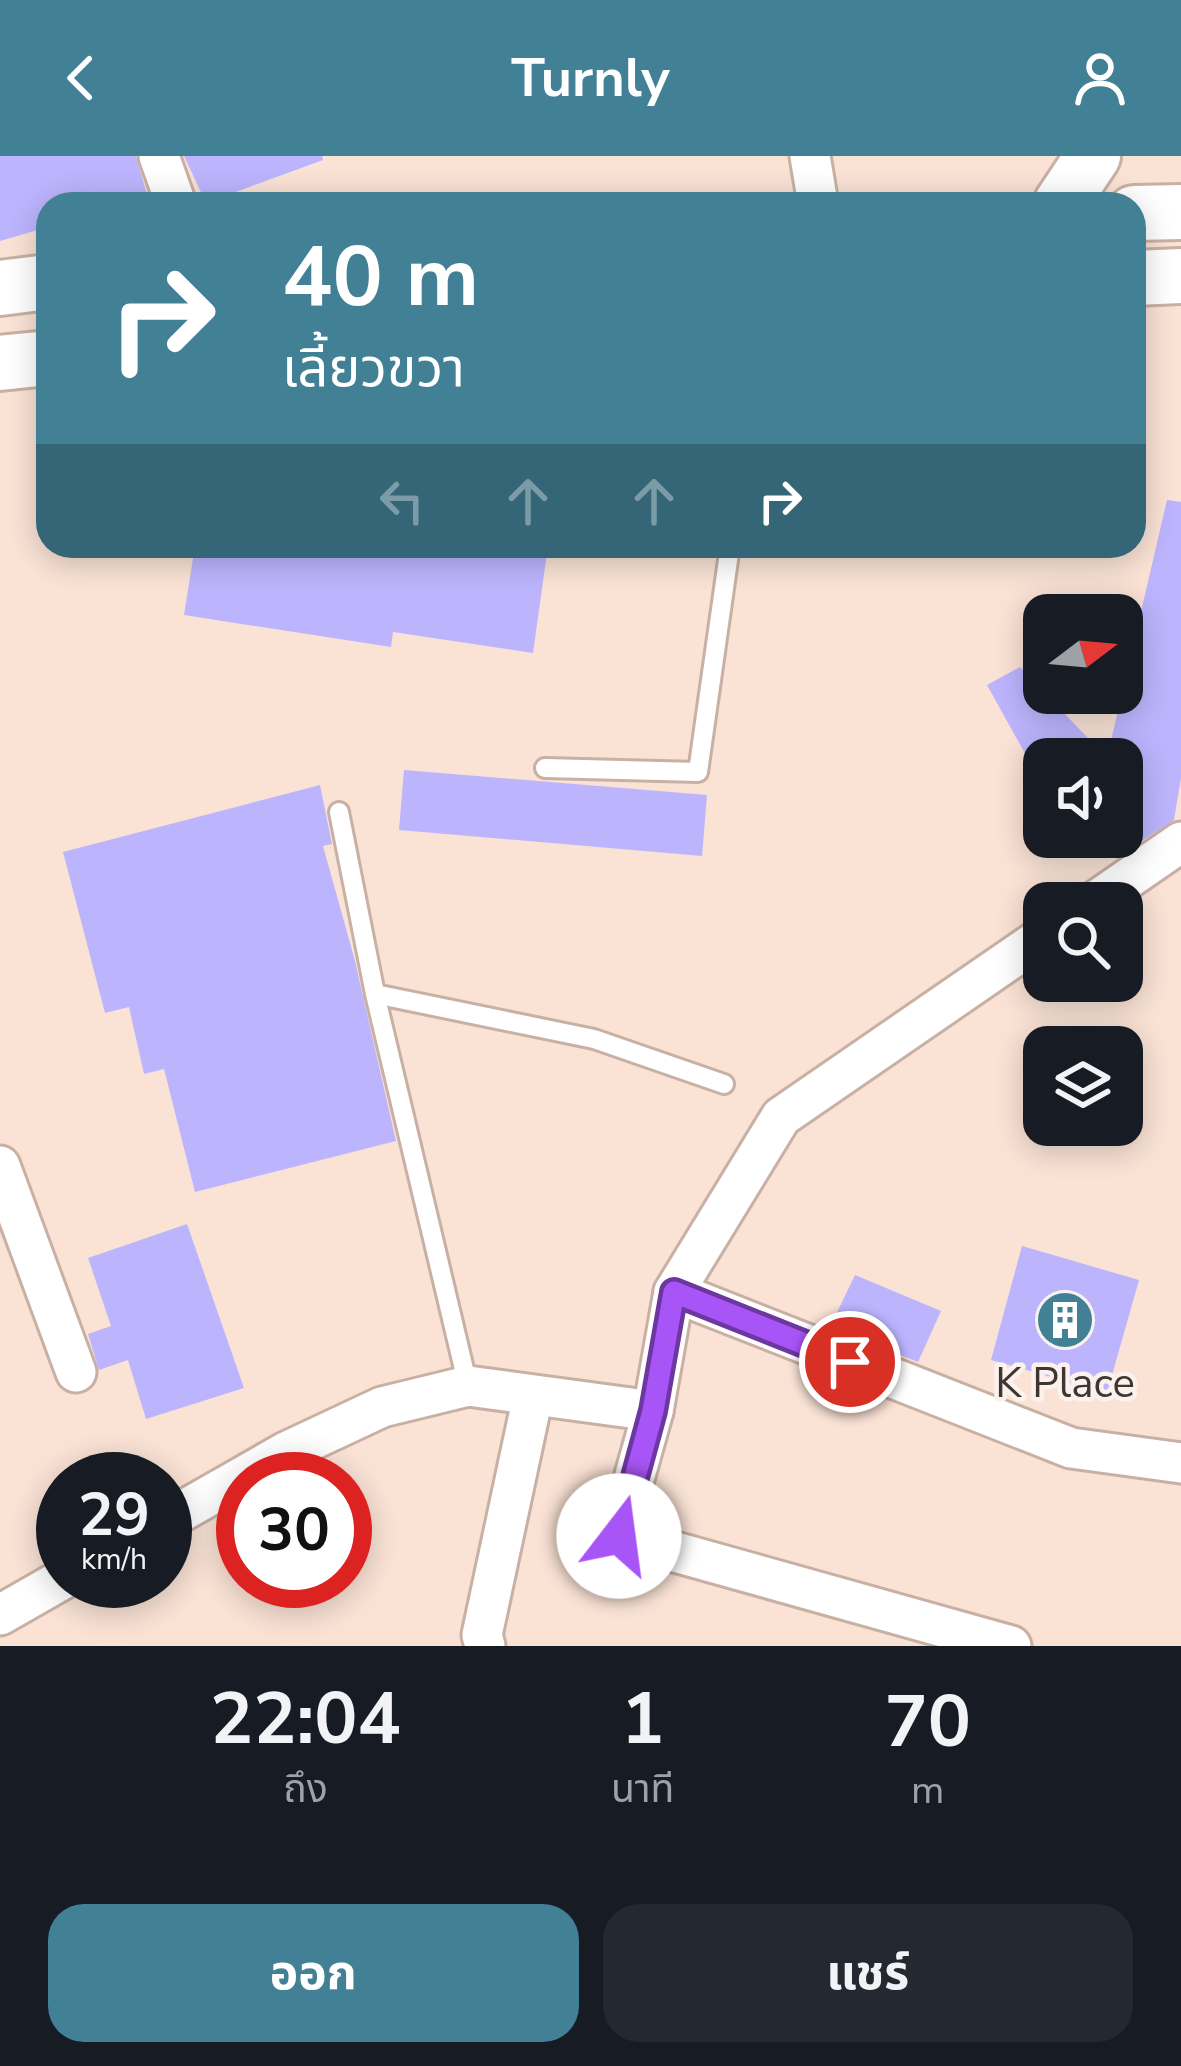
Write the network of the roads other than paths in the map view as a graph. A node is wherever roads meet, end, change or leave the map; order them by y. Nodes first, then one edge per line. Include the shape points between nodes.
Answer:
1 (159, 156) edge
2 (810, 156) edge
3 (1093, 156) edge
4 (172, 192) edge
5 (816, 192) edge
6 (1069, 192) edge
7 (1181, 212) edge
8 (1146, 213) edge
9 (36, 284) edge
10 (0, 288) edge
11 (36, 359) edge
12 (0, 363) edge
13 (728, 558) edge
14 (545, 768) dead end
15 (339, 812) dead end
16 (1181, 842) edge
17 (1123, 882) edge
18 (1023, 950) edge
19 (375, 994) junction
20 (724, 1084) dead end
21 (0, 1166) edge
22 (674, 1292) junction
23 (76, 1372) dead end
24 (469, 1386) junction
25 (533, 1396) junction
26 (653, 1411) junction
27 (1181, 1463) edge
28 (192, 1506) edge
29 (36, 1595) edge
30 (0, 1615) edge
31 (998, 1645) edge
32 (485, 1646) edge

1 - 4 street
2 - 5 street
3 - 6 main road
7 - 8 main road
9 - 10 main road
11 - 12 main road
13 - 14 lane via 698,772
15 - 19 lane
16 - 17 street
18 - 22 street via 781,1117
19 - 20 lane via 594,1040
19 - 24 lane
21 - 23 street
22 - 26 street
22 - 27 street via 1071,1448
24 - 25 street
24 - 28 street via 382,1407
25 - 26 street
25 - 32 street
26 - 31 street via 619,1536
29 - 30 street

